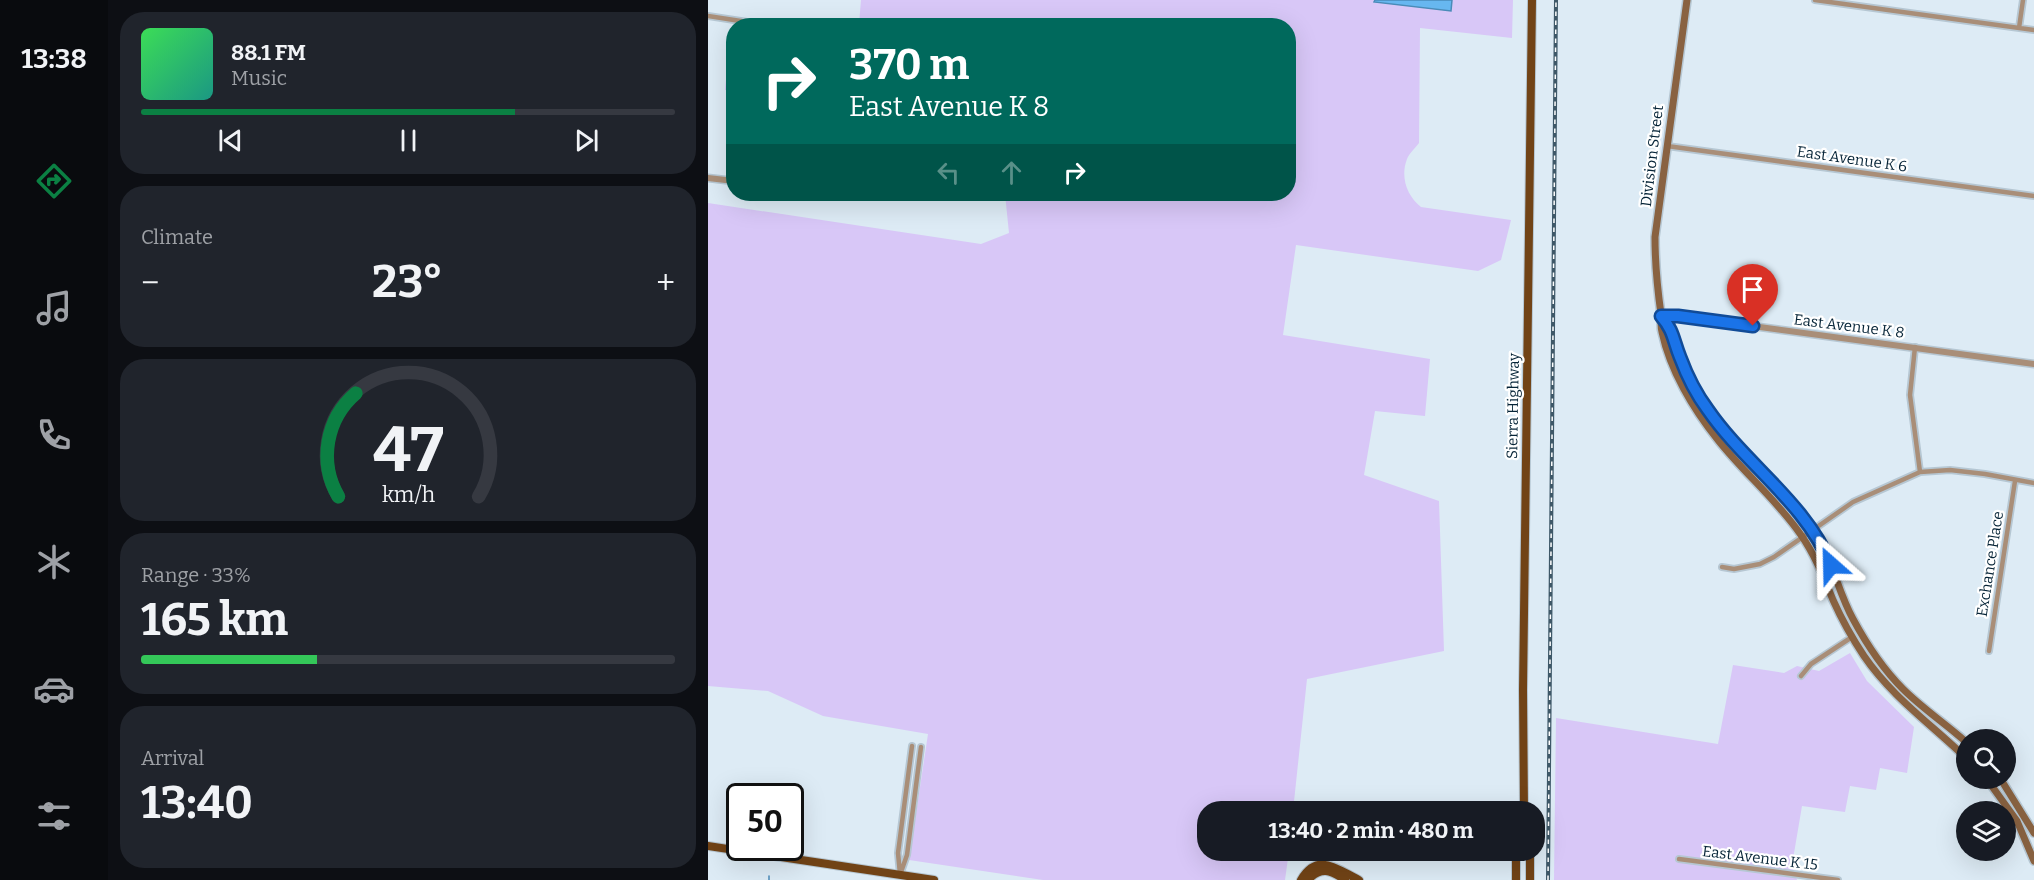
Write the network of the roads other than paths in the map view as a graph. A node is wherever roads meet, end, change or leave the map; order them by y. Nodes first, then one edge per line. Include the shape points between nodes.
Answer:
1 (1532, 0) edge
2 (1687, 0) edge
3 (1815, 0) edge
4 (2023, 0) edge
5 (1855, 3) edge
6 (708, 16) edge
7 (726, 19) edge
8 (2019, 28) junction
9 (2034, 30) edge
10 (1667, 146) junction
11 (708, 178) edge
12 (726, 181) edge
13 (2034, 196) edge
14 (1661, 316) junction
15 (1915, 347) junction
16 (2034, 364) edge
17 (1920, 472) junction
18 (2015, 481) junction
19 (2034, 483) edge
20 (1813, 530) junction
21 (1803, 537) junction
22 (1722, 567) dead end
23 (1852, 637) junction
24 (1989, 651) dead end
25 (1801, 676) dead end
26 (1956, 734) edge
27 (912, 746) dead end
28 (921, 747) dead end
29 (1956, 749) edge
30 (1994, 789) edge
31 (2007, 789) edge
32 (1524, 801) edge
33 (2034, 833) edge
34 (708, 846) edge
35 (1679, 859) dead end
36 (1516, 861) edge
37 (1530, 861) edge
38 (2034, 861) edge
39 (900, 875) junction
40 (934, 880) edge
41 (1301, 880) edge
42 (1308, 880) edge
43 (1345, 880) edge
44 (1359, 880) edge
45 (1516, 880) edge
46 (1530, 880) edge
47 (1838, 880) edge

1 - 32 main road, Sierra Highway
2 - 10 main road, Division Street
3 - 5 street
4 - 8 street
5 - 8 street
6 - 7 street
8 - 9 street
10 - 13 street, East Avenue K 6
10 - 14 main road, Division Street via 1655,246
11 - 12 street
14 - 15 street, East Avenue K 8
14 - 20 main road via 1671,327 1686,372 1706,409
14 - 21 main road, Division Street via 1661,330 1673,364 1699,413
15 - 16 street, East Avenue K 8
15 - 17 street via 1911,395
17 - 18 street via 1950,470
17 - 20 street via 1853,502
18 - 19 street
18 - 24 street, Exchance Place
20 - 21 street
20 - 26 main road via 1851,616 1881,664 1904,690
21 - 22 street via 1760,564
21 - 23 main road, Division Street
23 - 25 street
23 - 29 main road, Division Street via 1884,682
27 - 39 street via 898,853
28 - 39 street via 907,855
30 - 38 main road via 2017,821
31 - 33 main road
34 - 39 main road
35 - 47 street, East Avenue K 15
36 - 45 main road
37 - 46 main road
39 - 40 main road
41 - 44 main road via 1307,872 1323,865 1334,866
42 - 43 main road via 1326,870

